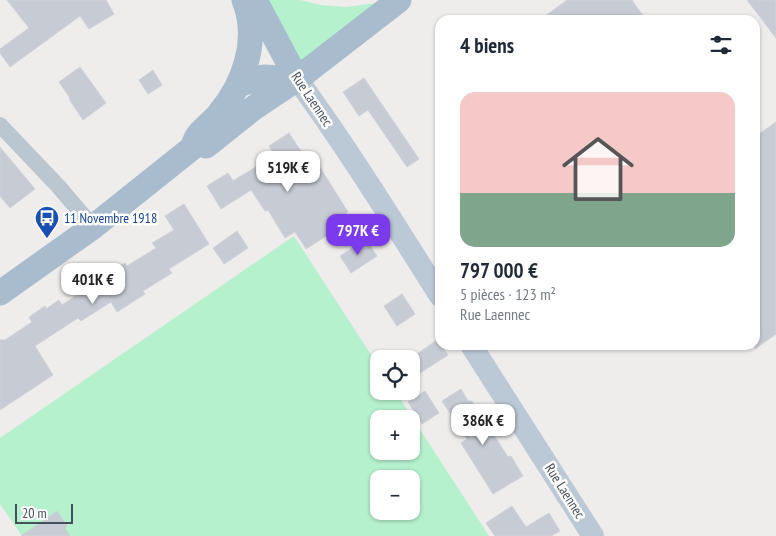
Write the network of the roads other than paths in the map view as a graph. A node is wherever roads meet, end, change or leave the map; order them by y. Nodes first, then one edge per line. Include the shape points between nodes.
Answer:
1 (244, 0) edge
2 (255, 0) edge
3 (399, 0) edge
4 (297, 79) junction
5 (238, 85) junction
6 (0, 125) edge
7 (192, 148) junction
8 (93, 227) junction
9 (435, 288) edge
10 (0, 293) edge
11 (474, 350) edge
12 (593, 536) edge

1 - 5 main road via 251,35 248,58
2 - 4 main road, Rue Laennec
3 - 4 main road
4 - 5 main road via 264,77
4 - 7 main road via 206,146
4 - 9 street, Rue Laennec
5 - 7 main road via 218,116 197,136
6 - 8 street
7 - 8 main road
8 - 10 main road
11 - 12 street, Rue Laennec

